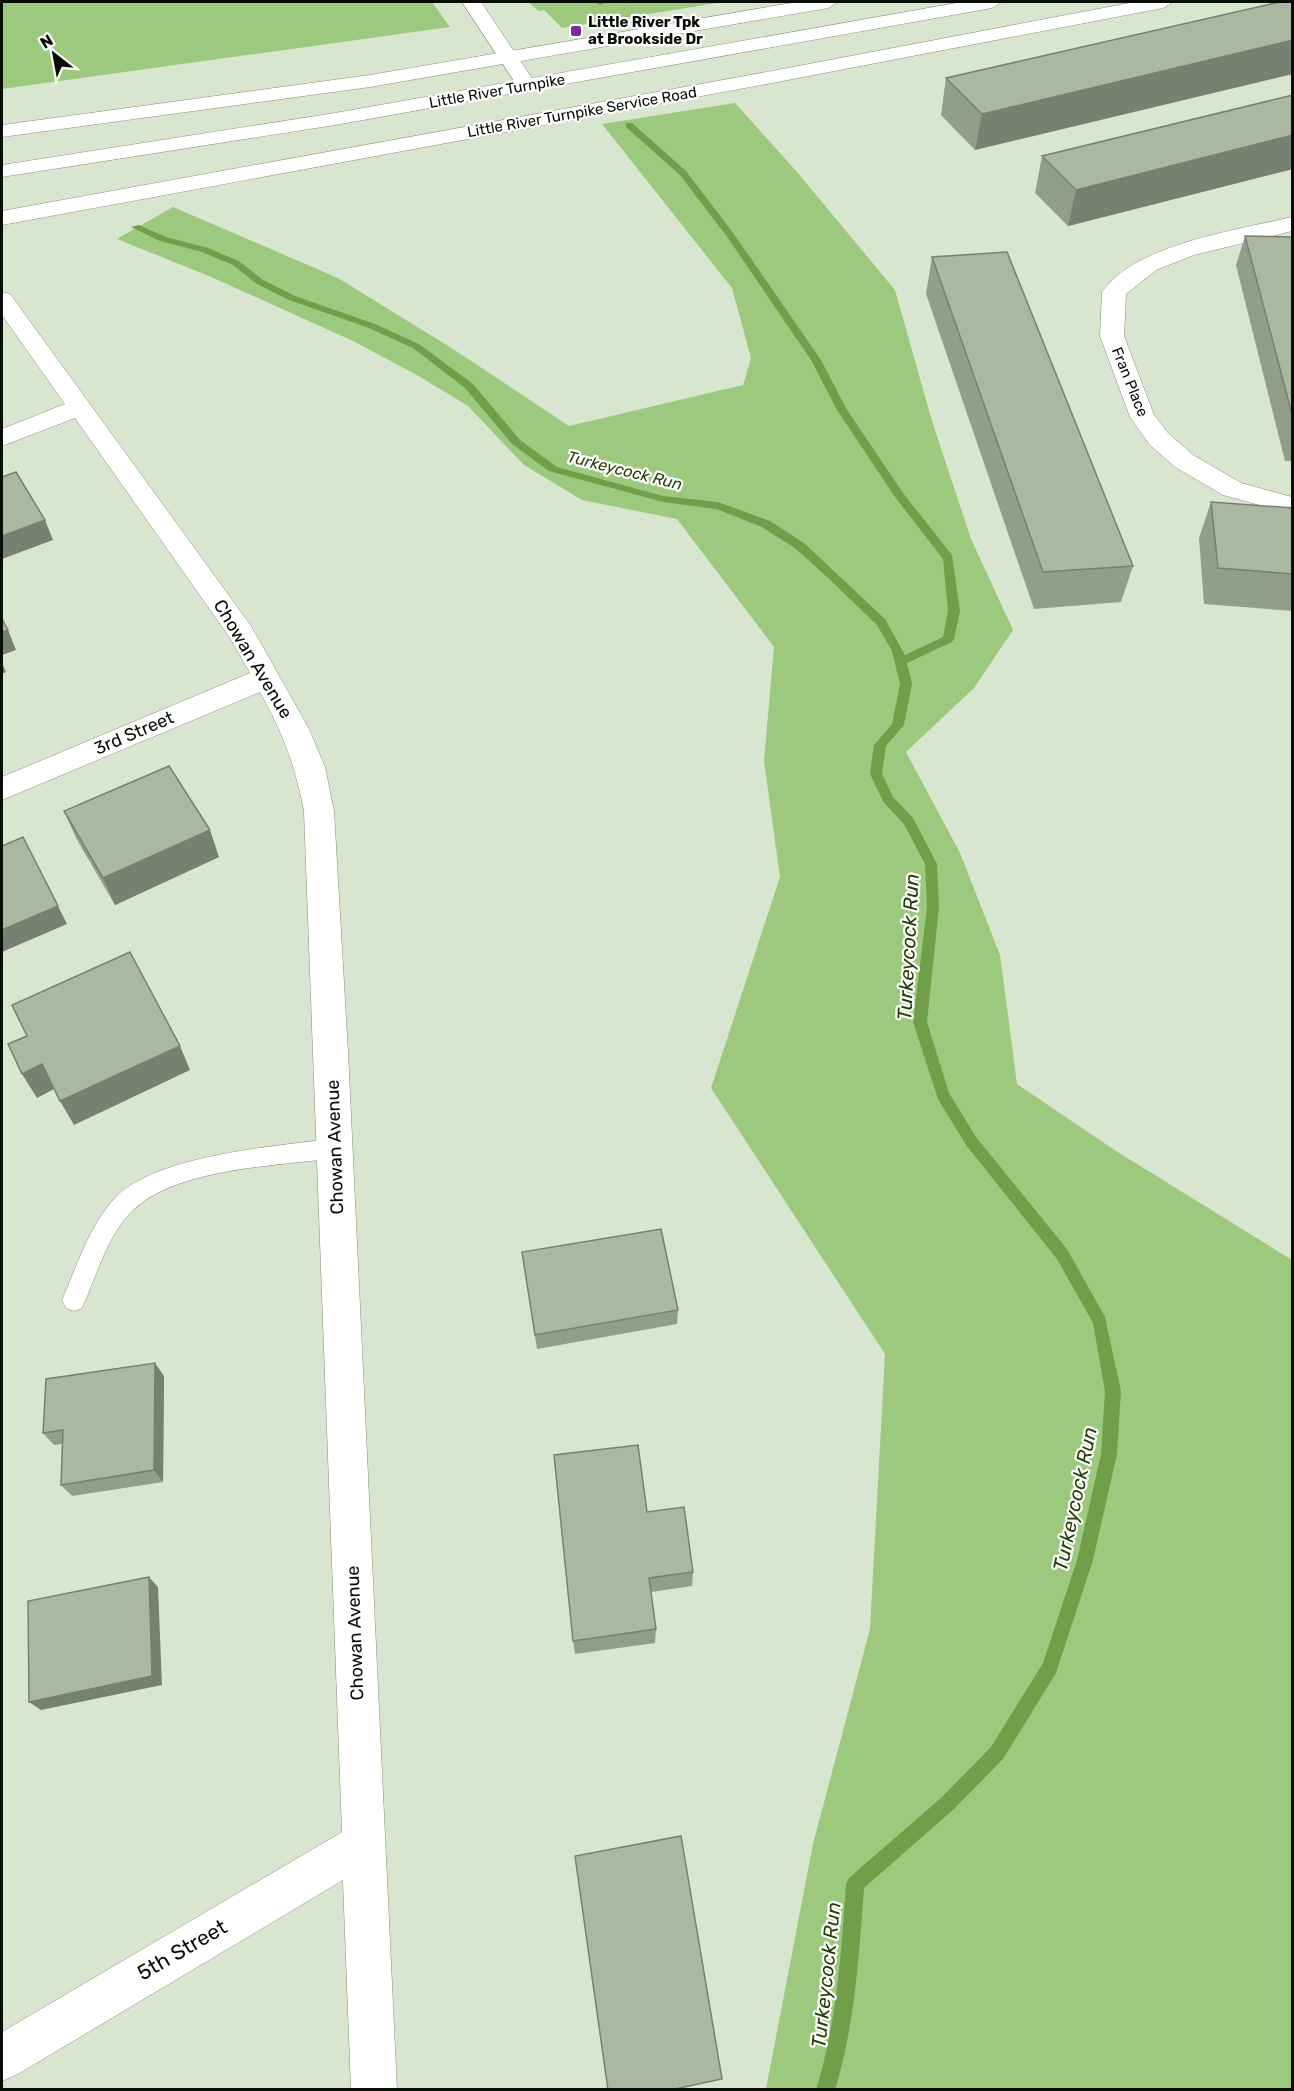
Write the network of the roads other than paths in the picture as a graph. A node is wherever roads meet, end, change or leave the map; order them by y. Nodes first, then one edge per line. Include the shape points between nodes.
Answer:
1 (472, 2) edge
2 (828, 2) edge
3 (992, 2) edge
4 (1162, 2) edge
5 (510, 58) junction
6 (527, 86) junction
7 (2, 131) edge
8 (2, 171) edge
9 (2, 218) edge
10 (1293, 224) edge
11 (2, 299) edge
12 (81, 407) junction
13 (2, 438) edge
14 (1293, 505) edge
15 (267, 678) junction
16 (2, 789) edge
17 (335, 1148) junction
18 (74, 1300) dead end
19 (363, 1844) junction
20 (2, 2058) edge
21 (374, 2090) edge

1 - 5 street
2 - 5 street, Little River Turnpike
3 - 6 street, Little River Turnpike
4 - 9 street, Little River Turnpike Service Road via 760,80
5 - 6 street
5 - 7 street, Little River Turnpike via 242,100
6 - 8 street, Little River Turnpike
10 - 14 street, Fran Place via 1186,250 1148,266 1114,292 1112,336 1142,417 1159,439 1184,461 1232,489
11 - 12 street, Chowan Avenue
12 - 13 street
12 - 15 street, Chowan Avenue via 241,633
15 - 16 street, 3rd Street
15 - 17 street, Chowan Avenue via 295,729 310,767 318,811
17 - 18 lane via 184,1172 148,1186 125,1203 103,1234
17 - 19 street, Chowan Avenue
19 - 20 street, 5th Street
19 - 21 street, Chowan Avenue

